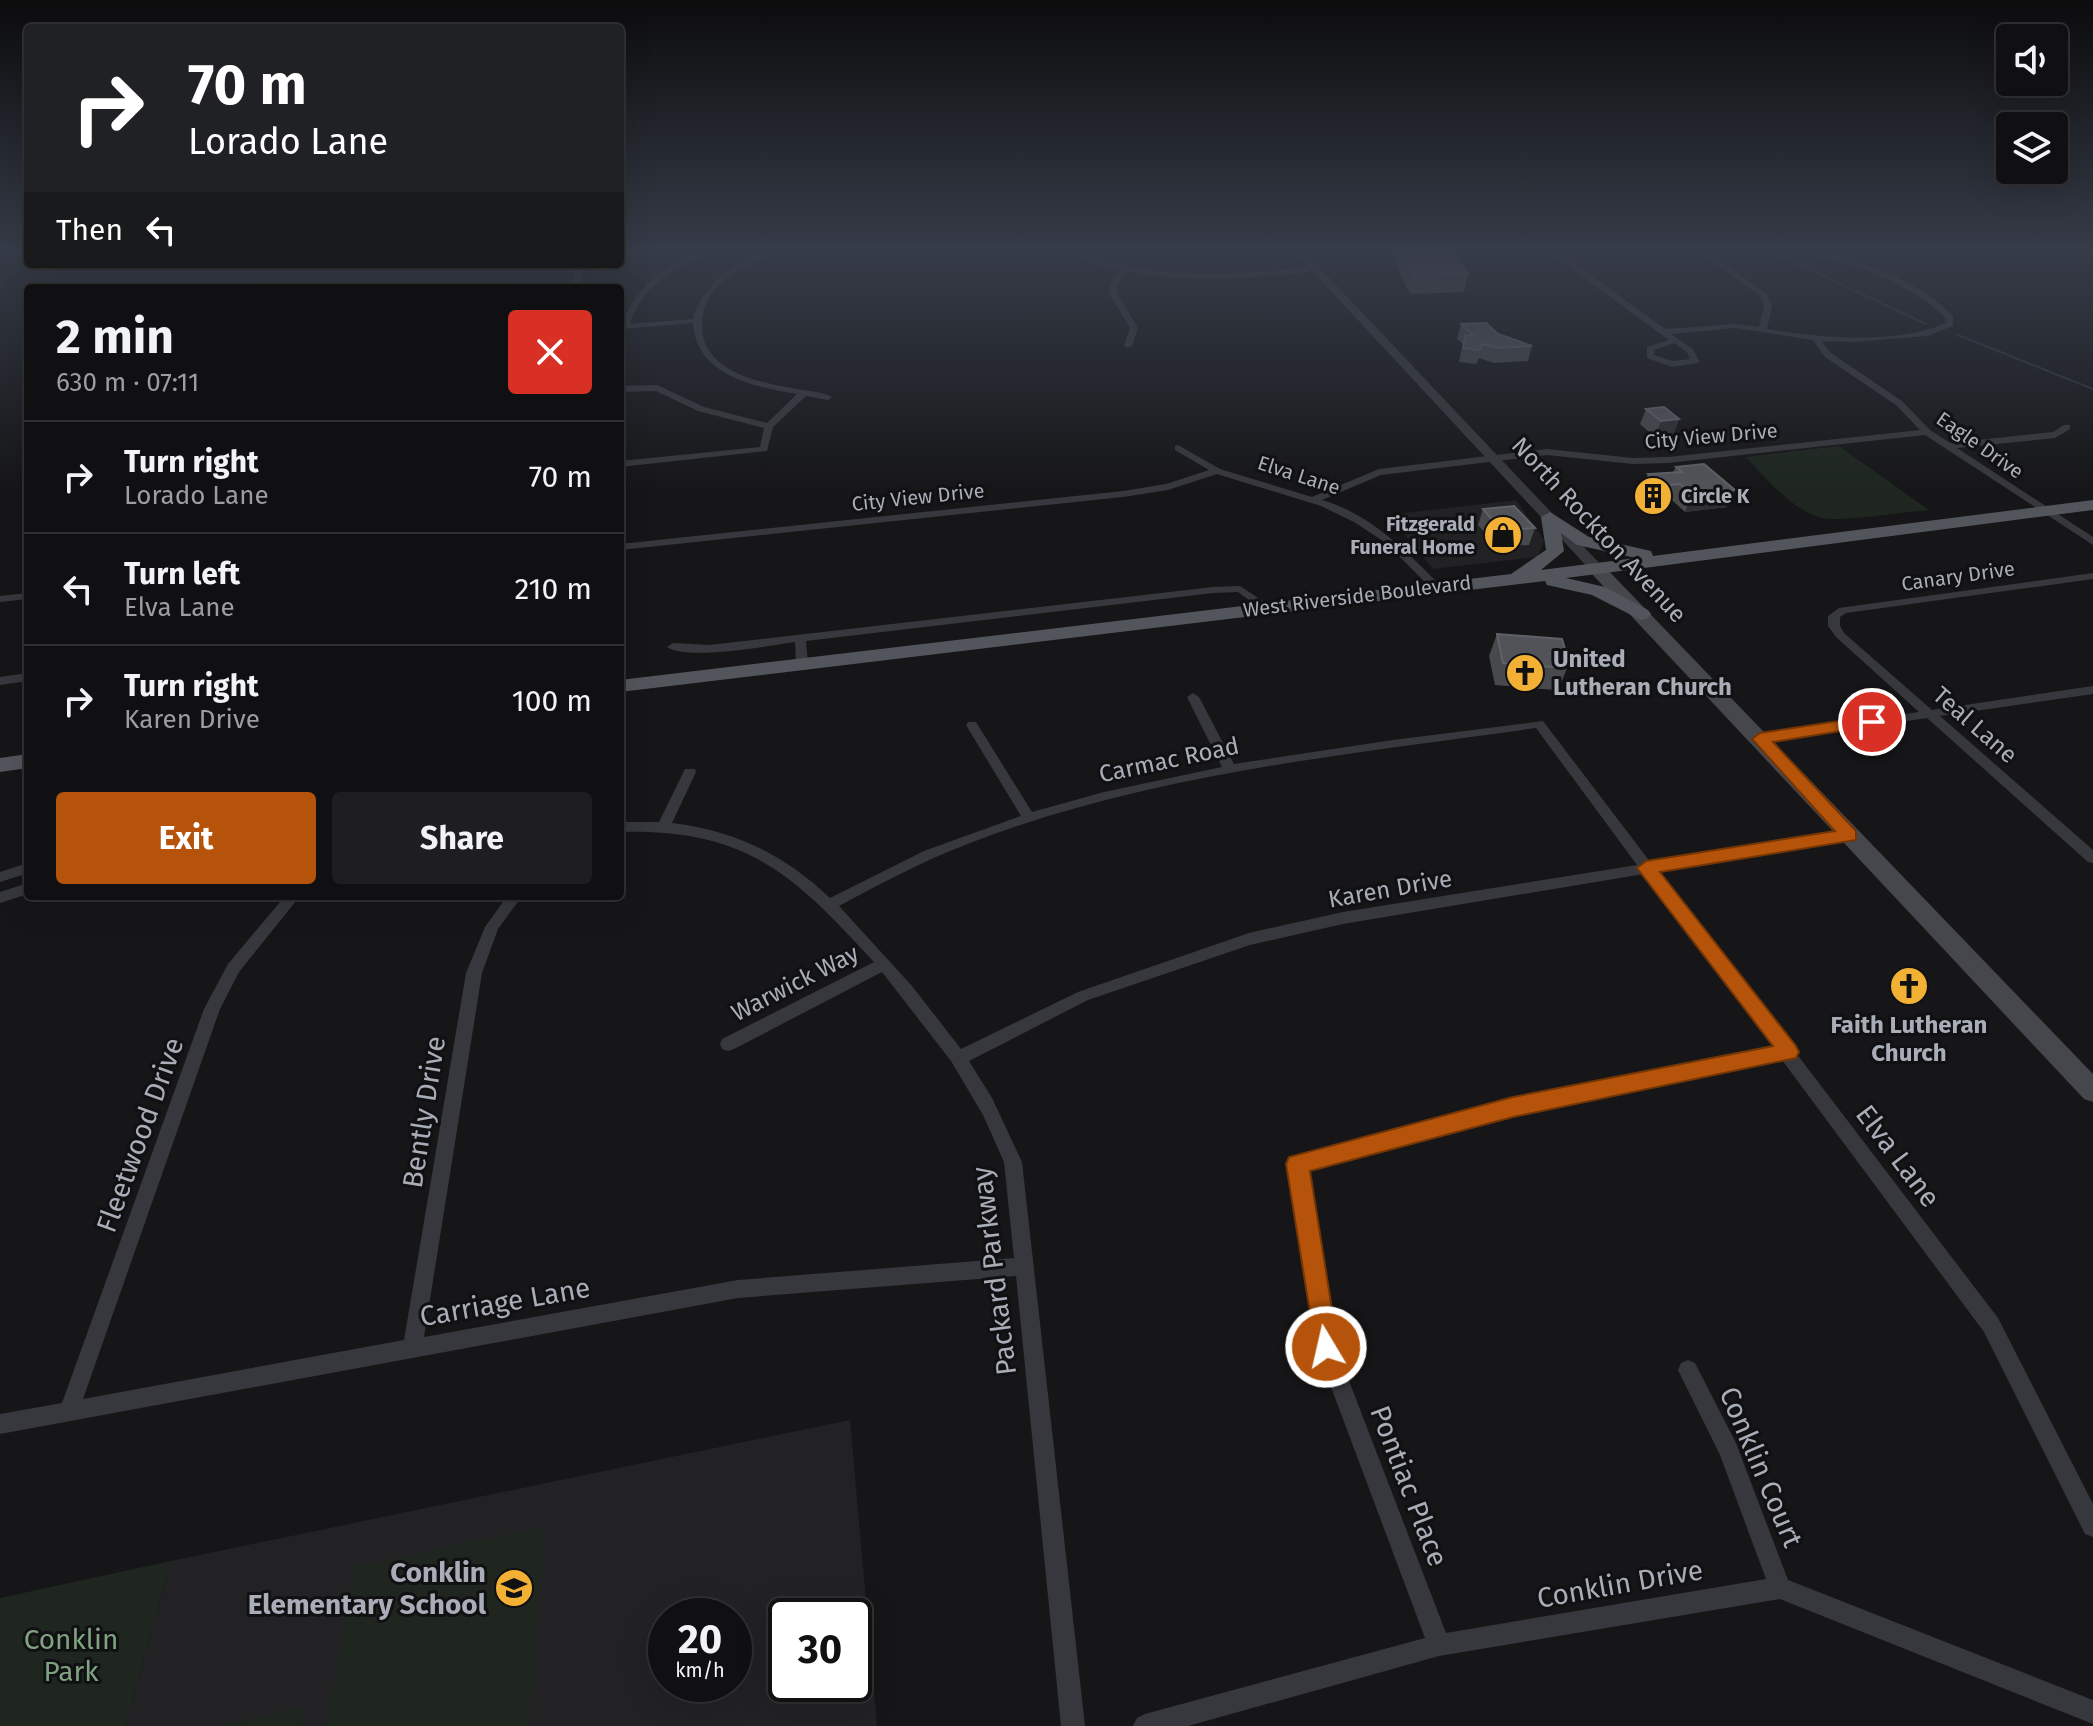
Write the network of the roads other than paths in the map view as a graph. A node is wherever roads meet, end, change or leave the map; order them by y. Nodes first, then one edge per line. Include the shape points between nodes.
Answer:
1 (697, 330) edge
2 (1133, 330) edge
3 (1374, 330) edge
4 (1659, 330) edge
5 (1687, 330) edge
6 (1766, 330) edge
7 (1941, 330) edge
8 (1662, 332) junction
9 (1816, 339) junction
10 (1673, 341) junction
11 (1128, 346) dead end
12 (624, 389) edge
13 (804, 393) junction
14 (828, 397) dead end
15 (769, 426) junction
16 (2067, 427) dead end
17 (1927, 432) junction
18 (1948, 446) junction
19 (1178, 448) dead end
20 (1497, 459) junction
21 (624, 464) edge
22 (1217, 471) junction
23 (1313, 500) junction
24 (2093, 505) edge
25 (2044, 511) junction
26 (1550, 517) junction
27 (2093, 542) edge
28 (624, 547) edge
29 (1675, 559) junction
30 (1597, 569) junction
31 (2093, 576) edge
32 (1511, 578) junction
33 (1435, 586) junction
34 (24, 596) edge
35 (0, 599) edge
36 (1265, 607) junction
37 (1641, 614) junction
38 (1834, 620) joint
39 (800, 638) junction
40 (673, 647) dead end
41 (802, 664) junction
42 (24, 678) edge
43 (0, 681) edge
44 (624, 686) edge
45 (2093, 690) edge
46 (2077, 693) junction
47 (1193, 697) dead end
48 (2093, 705) edge
49 (1928, 713) junction
50 (1539, 724) joint
51 (972, 725) dead end
52 (1760, 739) junction
53 (24, 762) edge
54 (0, 765) edge
55 (1229, 767) junction
56 (690, 772) dead end
57 (1029, 818) junction
58 (664, 826) junction
59 (624, 827) edge
60 (1849, 836) junction
61 (2093, 858) edge
62 (1646, 868) junction
63 (24, 869) edge
64 (0, 877) edge
65 (24, 889) edge
66 (0, 898) edge
67 (290, 900) edge
68 (512, 900) edge
69 (827, 906) junction
70 (884, 964) junction
71 (728, 1044) dead end
72 (1789, 1052) junction
73 (959, 1058) junction
74 (2093, 1091) edge
75 (1023, 1266) junction
76 (413, 1347) junction
77 (1688, 1370) dead end
78 (69, 1410) junction
79 (0, 1424) edge
80 (2093, 1526) edge
81 (1780, 1588) junction
82 (1439, 1645) junction
83 (2093, 1712) edge
84 (1073, 1726) edge
85 (1145, 1726) edge

1 - 13 street via 703,350 714,363 754,382
2 - 11 street
3 - 20 street, North Rockton Avenue
4 - 8 street
5 - 8 street
6 - 9 street
7 - 9 street
8 - 10 street
9 - 17 street, Eagle Drive via 1828,355 1892,398
10 - 10 street via 1695,354 1695,361 1672,364 1648,352
12 - 15 street via 657,388 701,409
13 - 14 street
13 - 15 street
15 - 21 street via 764,449
16 - 18 street via 2055,435
17 - 18 street, Eagle Drive
17 - 20 street, City View Drive via 1668,460 1566,452
18 - 25 street, Eagle Drive
19 - 22 street, Elva Lane
20 - 23 street, City View Drive via 1379,472
20 - 26 street, North Rockton Avenue
22 - 23 street, Elva Lane
22 - 28 street, City View Drive via 1123,494
23 - 33 street, Elva Lane via 1384,536
24 - 25 main road, West Riverside Boulevard
25 - 27 street, Eagle Drive
25 - 29 main road, West Riverside Boulevard
26 - 29 main road via 1598,547
26 - 30 street, North Rockton Avenue
26 - 32 main road via 1555,551
29 - 30 main road, West Riverside Boulevard
29 - 37 main road via 1628,581
30 - 32 main road, West Riverside Boulevard
30 - 37 main road, North Rockton Avenue
31 - 38 street, Canary Drive via 1843,610
32 - 33 main road, West Riverside Boulevard
32 - 37 main road via 1579,585
33 - 36 main road, West Riverside Boulevard
34 - 35 street
36 - 39 street via 1233,588
36 - 41 main road, West Riverside Boulevard
37 - 52 main road, North Rockton Avenue
38 - 49 street, Teal Lane via 1840,635
39 - 40 street via 709,649
39 - 41 street
41 - 44 main road, West Riverside Boulevard
42 - 43 street
45 - 46 street
46 - 48 street
46 - 49 street
47 - 55 street
49 - 52 street
49 - 61 street, Teal Lane
50 - 55 street, Carmac Road
50 - 62 street, Elva Lane
51 - 57 street
52 - 60 main road, North Rockton Avenue
53 - 54 main road
55 - 57 street, Carmac Road
56 - 58 street
57 - 69 street, Carmac Road via 909,863
58 - 59 street, Packard Parkway
58 - 69 street, Packard Parkway via 723,838 758,852
60 - 62 street, Karen Drive
60 - 74 main road, North Rockton Avenue
62 - 72 street, Elva Lane
62 - 73 street, Karen Drive via 1343,918 1249,939 1083,996
63 - 64 street
65 - 66 street
67 - 78 street, Fleetwood Drive via 233,968 212,1009
68 - 76 street, Bently Drive via 492,927 474,973
69 - 70 street, Packard Parkway
70 - 71 street, Warwick Way
70 - 73 street, Packard Parkway
72 - 80 street, Elva Lane via 1991,1325
72 - 82 street, Pontiac Place via 1513,1107 1297,1164 1326,1347
73 - 75 street, Packard Parkway via 1013,1162
75 - 76 street, Carriage Lane via 738,1289
75 - 84 street, Packard Parkway
76 - 78 street, Carriage Lane
77 - 81 street, Conklin Court via 1729,1450
78 - 79 street, Carriage Lane
81 - 82 street, Conklin Drive
81 - 83 street
82 - 85 street, Conklin Drive

